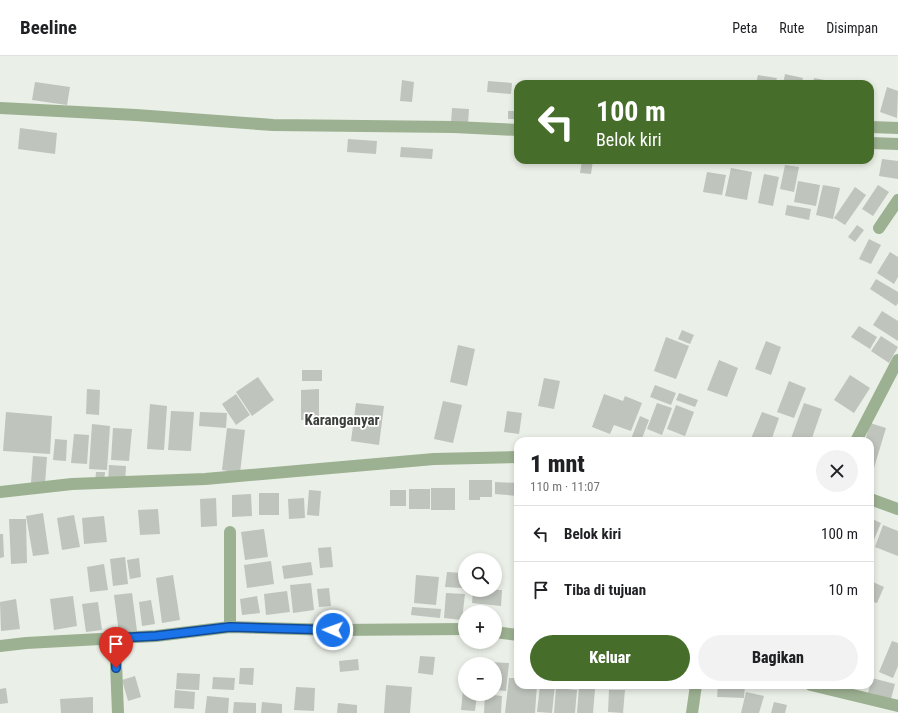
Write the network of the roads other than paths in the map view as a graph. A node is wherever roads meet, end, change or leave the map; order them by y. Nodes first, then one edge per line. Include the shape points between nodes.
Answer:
1 (0, 108) edge
2 (874, 127) edge
3 (898, 128) edge
4 (514, 130) edge
5 (874, 143) edge
6 (898, 144) edge
7 (898, 200) edge
8 (879, 228) dead end
9 (898, 360) edge
10 (858, 437) edge
11 (514, 457) edge
12 (0, 492) edge
13 (874, 500) edge
14 (898, 509) edge
15 (230, 532) dead end
16 (230, 627) junction
17 (458, 629) edge
18 (502, 633) edge
19 (514, 634) edge
20 (115, 638) junction
21 (0, 646) edge
22 (695, 689) edge
23 (828, 689) edge
24 (898, 706) edge
25 (118, 713) edge
26 (692, 713) edge

1 - 4 street via 272,125
2 - 3 street
5 - 6 street
7 - 8 street
9 - 10 street
11 - 12 street via 434,459 205,479 72,484
13 - 14 street
15 - 16 street
16 - 17 street via 333,630
16 - 20 street
18 - 19 street
20 - 21 street
20 - 25 street
22 - 26 street
23 - 24 street

